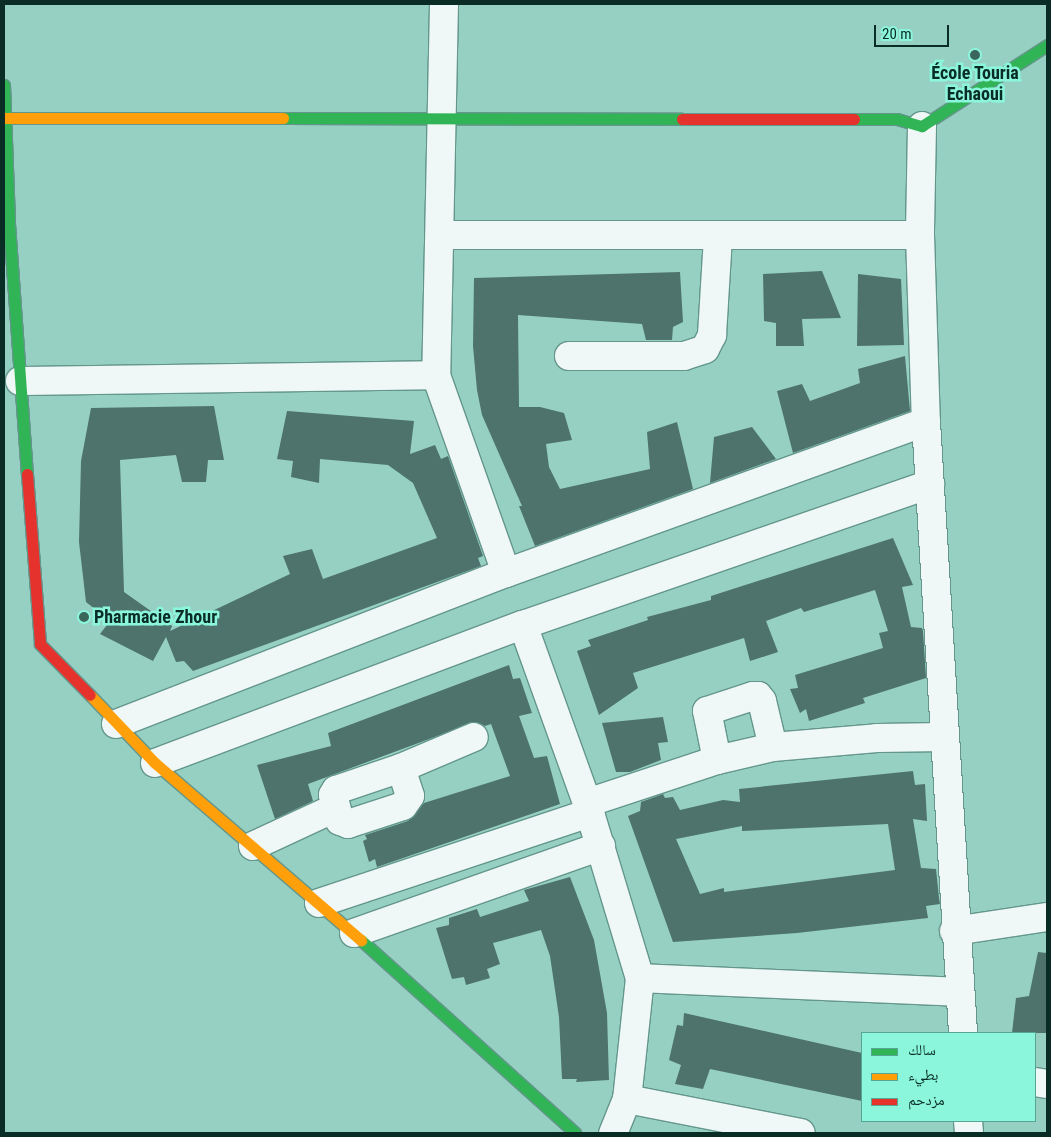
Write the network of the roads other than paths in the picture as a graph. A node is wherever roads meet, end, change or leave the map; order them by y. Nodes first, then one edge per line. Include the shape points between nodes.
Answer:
1 (444, 4) edge
2 (1047, 45) edge
3 (4, 85) edge
4 (5, 118) junction
5 (442, 120) junction
6 (922, 126) junction
7 (6, 224) edge
8 (440, 235) junction
9 (920, 235) junction
10 (718, 237) junction
11 (569, 356) dead end
12 (436, 375) junction
13 (20, 381) junction
14 (926, 422) junction
15 (930, 484) junction
16 (506, 573) junction
17 (523, 625) junction
18 (116, 724) junction
19 (474, 737) dead end
20 (944, 737) junction
21 (773, 747) junction
22 (717, 760) junction
23 (155, 763) junction
24 (401, 768) junction
25 (335, 808) junction
26 (589, 808) junction
27 (253, 846) junction
28 (601, 846) junction
29 (319, 903) junction
30 (1047, 917) edge
31 (954, 931) junction
32 (354, 933) junction
33 (640, 978) junction
34 (960, 992) junction
35 (963, 1032) edge
36 (627, 1099) junction
37 (575, 1133) edge
38 (613, 1133) edge
39 (801, 1133) edge

1 - 5 street
2 - 6 street
3 - 4 street
4 - 5 street
4 - 7 street
5 - 6 street via 897,119
5 - 8 street
6 - 9 street
7 - 13 street
8 - 10 street
8 - 12 street
9 - 10 street
9 - 14 street
10 - 11 street via 712,335 705,350 684,356
12 - 13 street
12 - 16 street
13 - 18 street via 40,644
14 - 15 street
14 - 16 street
15 - 17 street
15 - 20 street
16 - 18 street
17 - 23 street
17 - 26 street
18 - 23 street
19 - 24 street
20 - 21 street via 876,738
20 - 31 street
21 - 22 street
21 - 22 street via 762,701 753,696 707,711
22 - 26 street
23 - 27 street
24 - 25 street via 336,790 332,795
24 - 25 street via 410,796 403,806 348,824 340,821
25 - 27 street
26 - 28 street
26 - 29 street
27 - 29 street
28 - 32 street
28 - 33 street
29 - 32 street
30 - 31 street
31 - 34 street
32 - 37 street
33 - 34 street
33 - 36 street
34 - 35 street
36 - 38 street
36 - 39 street

